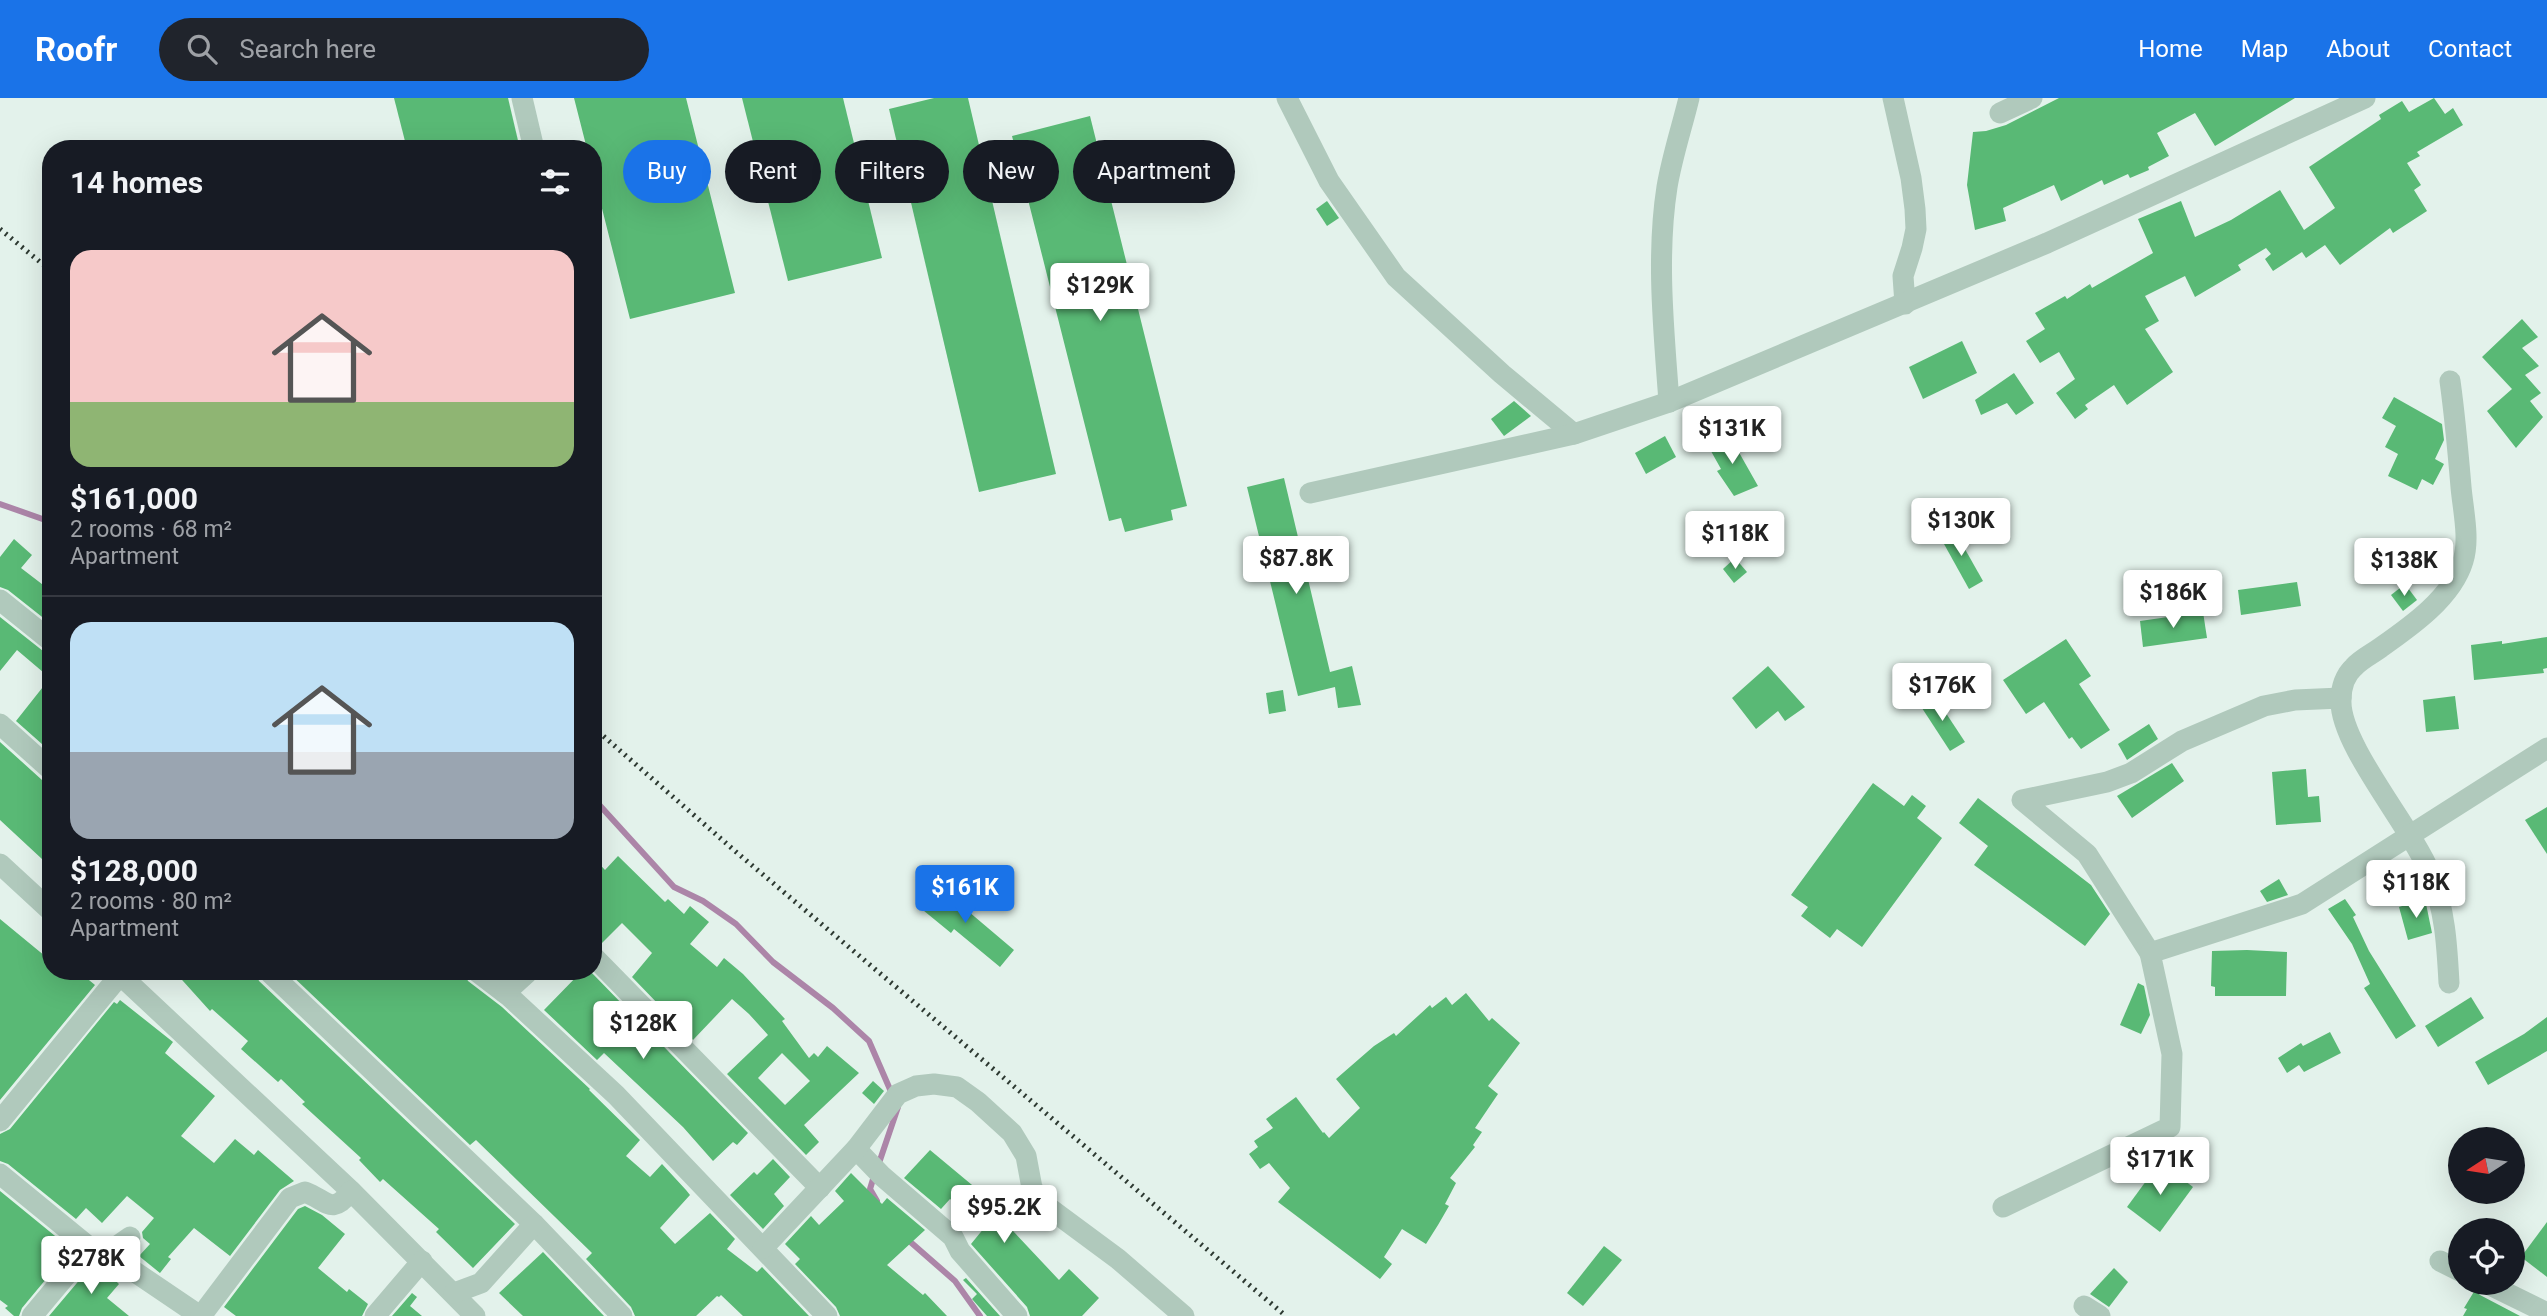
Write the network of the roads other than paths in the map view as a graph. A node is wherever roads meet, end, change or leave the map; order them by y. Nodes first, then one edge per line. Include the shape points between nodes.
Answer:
1 (522, 98) edge
2 (1287, 98) edge
3 (1689, 98) edge
4 (1894, 98) edge
5 (2032, 98) edge
6 (2365, 98) edge
7 (2000, 113) dead end
8 (532, 140) edge
9 (1905, 304) junction
10 (2450, 381) dead end
11 (1669, 402) junction
12 (1574, 434) junction
13 (1310, 494) dead end
14 (0, 600) edge
15 (42, 634) edge
16 (2341, 698) junction
17 (0, 724) edge
18 (2547, 748) edge
19 (42, 762) edge
20 (2411, 836) junction
21 (0, 864) edge
22 (42, 903) edge
23 (2150, 953) junction
24 (602, 965) edge
25 (112, 980) edge
26 (125, 980) edge
27 (277, 980) edge
28 (488, 980) edge
29 (519, 980) edge
30 (2449, 982) dead end
31 (505, 993) junction
32 (0, 1121) edge
33 (856, 1149) junction
34 (0, 1174) edge
35 (820, 1188) junction
36 (351, 1191) junction
37 (2003, 1207) dead end
38 (534, 1224) junction
39 (130, 1237) dead end
40 (763, 1248) junction
41 (98, 1251) junction
42 (422, 1261) junction
43 (2440, 1261) dead end
44 (2448, 1265) edge
45 (454, 1293) junction
46 (2510, 1295) edge
47 (2547, 1313) edge
48 (1180, 1315) edge
49 (32, 1316) edge
50 (201, 1316) edge
51 (375, 1316) edge
52 (475, 1316) edge
53 (622, 1316) edge
54 (827, 1316) edge
55 (1017, 1316) edge

1 - 8 street
2 - 12 street via 1329,181 1396,276
3 - 11 street via 1664,212
4 - 9 street via 1915,209 1913,248 1903,276
5 - 7 street
6 - 9 street
9 - 11 street
10 - 16 street via 2465,527 2463,560 2451,584 2418,622 2353,667
11 - 12 street
12 - 13 street
14 - 15 street
16 - 20 street via 2340,710 2349,733
16 - 23 street via 2264,706 2182,741 2107,782 2022,800 2087,855
17 - 19 street
18 - 20 street
20 - 23 street via 2302,904
20 - 30 street via 2431,874 2446,927
21 - 22 street
23 - 37 street via 2172,1054 2171,1127
24 - 35 street
25 - 32 street
26 - 36 street
27 - 38 street
28 - 31 street
29 - 31 street
31 - 40 street via 617,1095
33 - 35 street
33 - 48 street via 898,1094 916,1086 957,1087 1012,1133 1026,1156 1032,1188 1041,1202 1118,1259
33 - 55 street via 881,1177 953,1237
34 - 41 street
35 - 40 street
36 - 42 street
36 - 50 street via 335,1206 305,1192 290,1198
38 - 45 street via 481,1283
38 - 53 street
39 - 41 street
40 - 54 street
41 - 49 street
41 - 50 street
42 - 45 street
42 - 51 street
43 - 44 street
45 - 52 street
46 - 47 street

